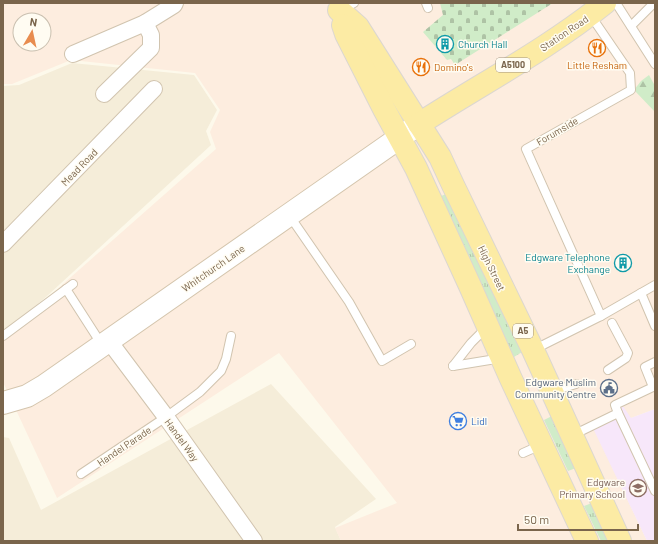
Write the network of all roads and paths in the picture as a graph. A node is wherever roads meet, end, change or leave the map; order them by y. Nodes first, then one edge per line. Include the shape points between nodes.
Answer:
1 (175, 3) edge
2 (616, 3) edge
3 (654, 3) edge
4 (343, 5) edge
5 (598, 9) edge
6 (145, 23) junction
7 (631, 26) junction
8 (73, 54) dead end
9 (655, 64) edge
10 (154, 89) dead end
11 (104, 94) dead end
12 (419, 124) junction
13 (399, 137) junction
14 (289, 215) junction
15 (3, 244) edge
16 (73, 284) dead end
17 (655, 284) edge
18 (66, 289) junction
19 (641, 293) junction
20 (601, 316) junction
21 (612, 323) dead end
22 (655, 326) edge
23 (488, 327) junction
24 (3, 336) edge
25 (231, 336) dead end
26 (106, 343) junction
27 (411, 344) dead end
28 (532, 350) junction
29 (502, 358) junction
30 (655, 362) edge
31 (608, 370) dead end
32 (576, 384) dead end
33 (552, 392) junction
34 (4, 400) edge
35 (618, 413) junction
36 (166, 418) junction
37 (572, 435) junction
38 (82, 474) dead end
39 (655, 491) edge
40 (254, 541) edge
41 (587, 541) edge
42 (620, 541) edge

1 - 6 street
2 - 7 lane
3 - 7 lane
4 - 12 main road, High Street / A5
4 - 13 main road, High Street / A5 via 346,34
5 - 12 main road, Station Road / A5100 via 535,52
5 - 20 lane, Forumside via 630,73 631,90 526,149
6 - 8 street
6 - 11 street via 151,35 151,48
7 - 9 lane
10 - 15 street, Mead Road
12 - 13 main road, Whitchurch Lane
12 - 28 main road, High Street / A5 via 440,157
13 - 14 main road, Whitchurch Lane
13 - 23 main road, High Street / A5 via 416,168
14 - 26 main road, Whitchurch Lane
14 - 27 lane via 349,302 382,361
16 - 18 lane
17 - 19 lane
18 - 24 lane
18 - 26 lane
19 - 20 lane
19 - 22 lane
20 - 28 lane
21 - 31 lane via 628,353 626,358
23 - 29 main road, High Street / A5
23 - 29 lane via 453,366
25 - 36 lane, Handel Parade via 221,371 200,392
26 - 34 main road, Whitchurch Lane via 27,396
26 - 36 street, Handel Way
28 - 33 main road, High Street / A5
29 - 41 main road, High Street / A5 via 532,449
30 - 35 lane via 645,367 653,387 615,405
32 - 33 lane
33 - 37 main road, High Street / A5
35 - 37 lane
35 - 39 lane
36 - 38 lane, Handel Parade
36 - 40 street, Handel Way
37 - 42 main road, High Street / A5

